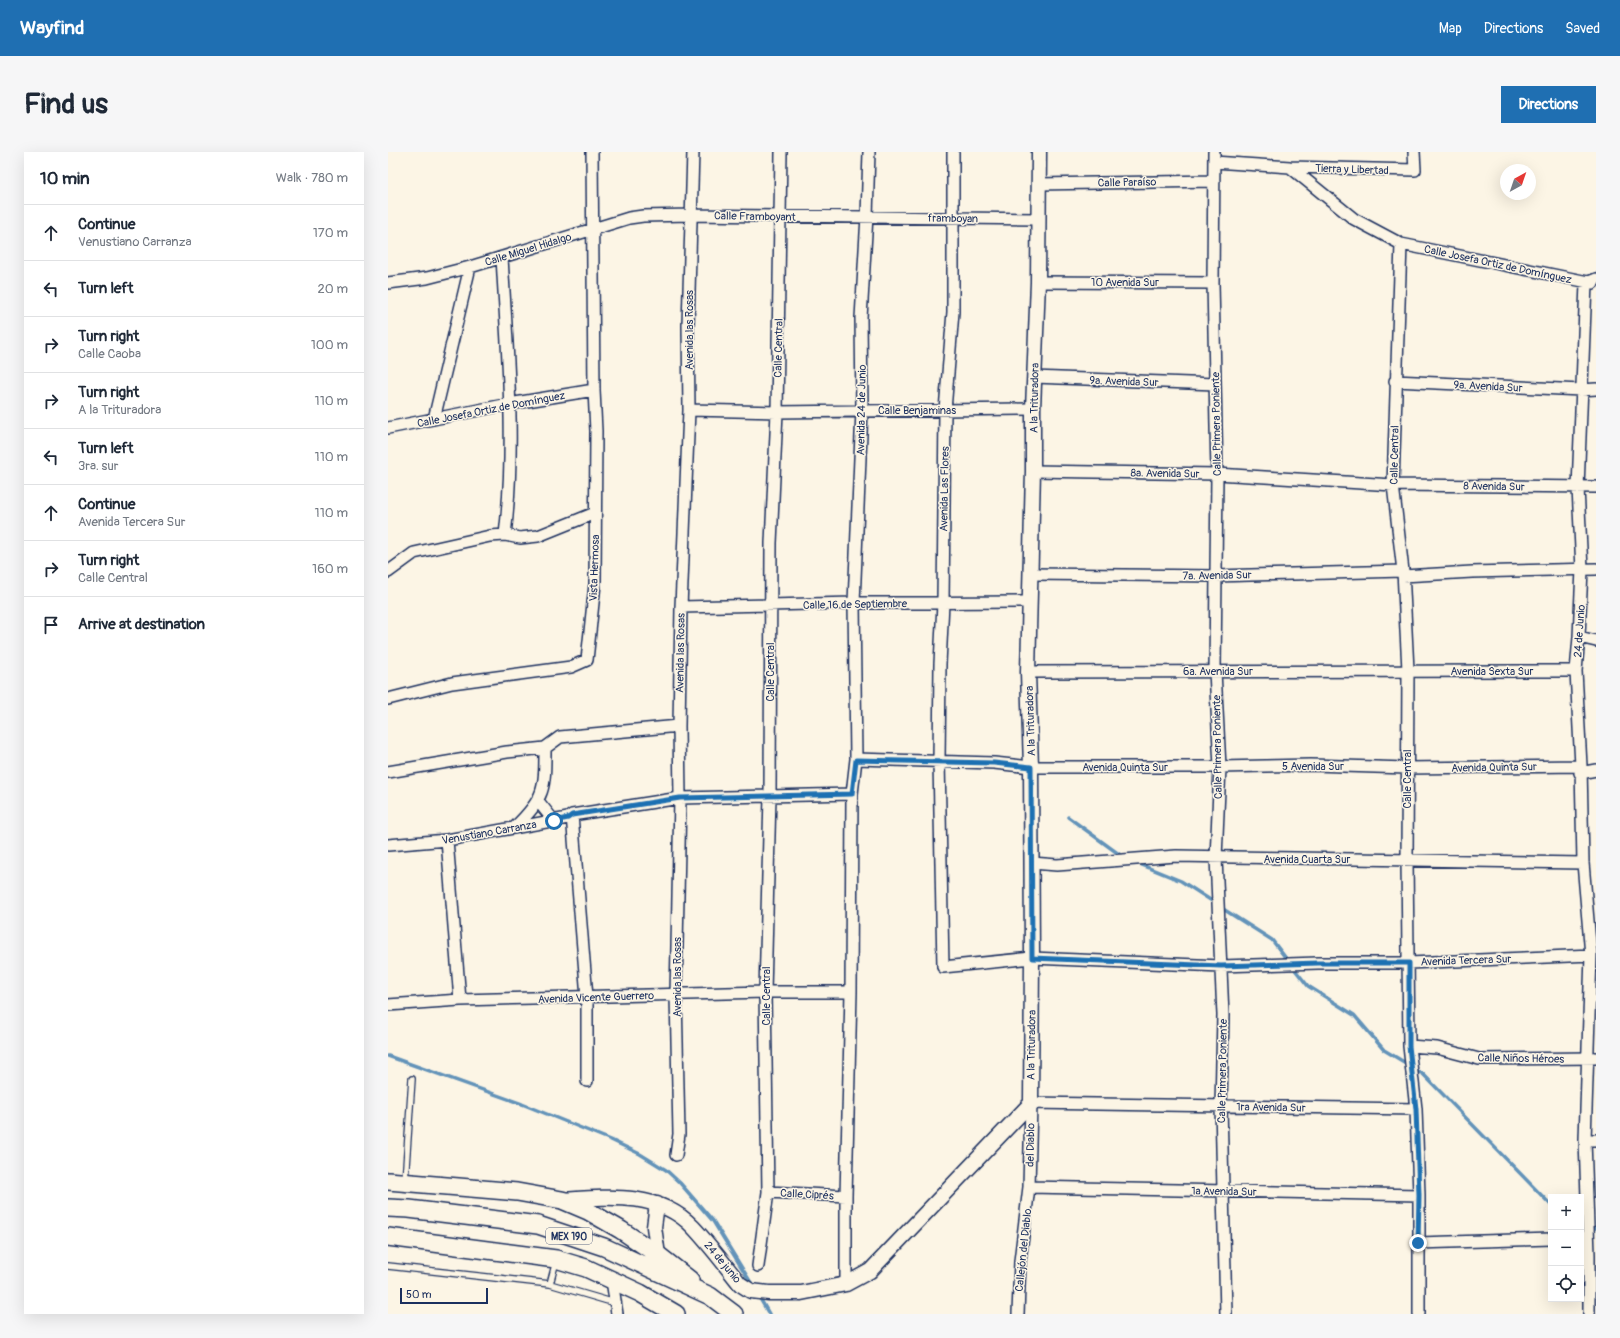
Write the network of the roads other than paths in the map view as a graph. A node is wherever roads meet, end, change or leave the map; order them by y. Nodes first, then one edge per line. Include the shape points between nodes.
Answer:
1 (592, 152) edge
2 (693, 152) edge
3 (781, 152) edge
4 (869, 152) edge
5 (953, 152) edge
6 (1039, 152) edge
7 (1414, 152) edge
8 (1214, 157) edge
9 (1290, 167) junction
10 (1214, 181) junction
11 (1039, 184) junction
12 (691, 215) junction
13 (867, 216) junction
14 (780, 217) junction
15 (953, 218) junction
16 (1039, 219) junction
17 (593, 228) junction
18 (1400, 244) junction
19 (502, 256) junction
20 (470, 267) junction
21 (1038, 282) junction
22 (1593, 282) edge
23 (388, 283) edge
24 (1213, 283) junction
25 (1034, 377) junction
26 (1395, 381) junction
27 (1215, 384) junction
28 (594, 390) junction
29 (1582, 390) junction
30 (1596, 390) edge
31 (509, 404) junction
32 (1033, 409) junction
33 (689, 410) junction
34 (862, 410) junction
35 (945, 410) junction
36 (777, 412) junction
37 (434, 419) junction
38 (388, 428) edge
39 (1033, 471) junction
40 (1217, 474) junction
41 (1392, 485) junction
42 (1596, 487) edge
43 (1578, 488) junction
44 (595, 513) junction
45 (505, 535) junction
46 (1582, 569) junction
47 (1596, 569) edge
48 (388, 572) edge
49 (1403, 573) junction
50 (1032, 574) junction
51 (1216, 576) junction
52 (1030, 602) junction
53 (854, 603) junction
54 (943, 603) junction
55 (771, 606) junction
56 (681, 607) junction
57 (1579, 637) junction
58 (1596, 641) edge
59 (1408, 670) junction
60 (1215, 671) junction
61 (1576, 671) junction
62 (1028, 672) junction
63 (388, 699) edge
64 (679, 726) junction
65 (545, 748) junction
66 (856, 760) junction
67 (939, 761) junction
68 (1031, 767) junction
69 (1220, 768) junction
70 (1407, 768) junction
71 (1581, 770) junction
72 (1596, 770) edge
73 (388, 772) edge
74 (852, 794) junction
75 (770, 796) junction
76 (680, 798) junction
77 (538, 801) junction
78 (572, 815) junction
79 (554, 821) junction
80 (515, 827) junction
81 (447, 840) junction
82 (388, 846) edge
83 (1216, 858) junction
84 (1407, 860) junction
85 (1032, 863) junction
86 (1583, 863) junction
87 (1590, 877) edge
88 (1591, 955) junction
89 (1032, 958) junction
90 (1409, 963) junction
91 (1221, 966) junction
92 (943, 967) joint
93 (765, 992) junction
94 (851, 992) junction
95 (676, 995) junction
96 (587, 997) junction
97 (460, 1000) junction
98 (388, 1005) edge
99 (1409, 1046) junction
100 (1591, 1059) edge
101 (412, 1079) dead end
102 (587, 1081) dead end
103 (1031, 1103) junction
104 (1221, 1106) junction
105 (1416, 1109) junction
106 (1584, 1140) junction
107 (1596, 1140) edge
108 (676, 1155) dead end
109 (388, 1181) edge
110 (405, 1181) junction
111 (1030, 1186) junction
112 (768, 1192) junction
113 (1223, 1192) junction
114 (1419, 1195) junction
115 (846, 1196) junction
116 (562, 1200) junction
117 (658, 1204) junction
118 (388, 1208) edge
119 (388, 1237) edge
120 (1588, 1238) edge
121 (1548, 1239) edge
122 (1418, 1243) junction
123 (658, 1255) junction
124 (556, 1259) junction
125 (388, 1266) edge
126 (758, 1266) dead end
127 (612, 1280) junction
128 (550, 1284) junction
129 (846, 1284) junction
130 (710, 1296) junction
131 (616, 1309) edge
132 (676, 1314) edge
133 (734, 1314) edge
134 (1018, 1314) edge
135 (1226, 1314) edge
136 (1419, 1314) edge
137 (1589, 1314) edge

1 - 17 street
2 - 12 street, Avenida las Rosas
3 - 14 street, Calle Central
4 - 13 street
5 - 15 street, Avenida Las Flores
6 - 11 street, A la Trituradora
7 - 9 street, Tierra y Libertad via 1415,170
8 - 9 street, Tierra y Libertad
8 - 10 street, Calle Primera Poniente
9 - 18 street, Calle Josefa Ortiz de Domínguez via 1354,220
10 - 11 street, Calle Paraíso
10 - 24 street, Calle Primera Poniente
11 - 16 street, A la Trituradora
12 - 14 street, Calle Framboyant
12 - 17 street, Calle Framboyant via 643,216
12 - 33 street, Avenida las Rosas
13 - 14 street, Calle Framboyant
13 - 15 street, framboyan
13 - 34 street, Avenida 24 de Junio via 861,318
14 - 36 street, Calle Central
15 - 16 street, framboyan
15 - 35 street, Avenida Las Flores via 953,312
16 - 21 street, A la Trituradora
17 - 19 street, Calle Miguel Hidalgo
17 - 28 street, Vista Hermosa
18 - 22 street, Calle Josefa Ortiz de Domínguez
18 - 26 street, Calle Central
19 - 20 street, Calle Miguel Hidalgo
19 - 31 street
20 - 23 street, Calle Miguel Hidalgo via 427,278
20 - 37 street
21 - 24 street, 10 Avenida Sur
21 - 25 street, A la Trituradora
22 - 29 street, 24 de Junio
24 - 27 street, Calle Primera Poniente
25 - 27 street, 9a. Avenida Sur
25 - 32 street, A la Trituradora
26 - 29 street, 9a. Avenida Sur
26 - 41 street, Calle Central
27 - 40 street, Calle Primera Poniente
28 - 31 street, Calle Josefa Ortiz de Domínguez
28 - 44 street, Vista Hermosa
29 - 30 street, 9a. Avenida Sur
29 - 43 street, 24 de Junio
31 - 37 street, Calle Josefa Ortiz de Domínguez
31 - 45 street via 509,504
32 - 35 street, Calle Benjaminas
32 - 39 street, A la Trituradora
33 - 36 street, Calle Benjaminas
33 - 56 street, Avenida las Rosas
34 - 35 street, Calle Benjaminas
34 - 36 street, Calle Benjaminas
34 - 53 street, Avenida 24 de Junio
35 - 54 street, Avenida Las Flores
36 - 55 street, Calle Central
37 - 38 street, Calle Josefa Ortiz de Domínguez
39 - 40 street, 8a. Avenida Sur
39 - 50 street, A la Trituradora
40 - 41 street, 8a. Avenida Sur
40 - 51 street, Calle Primera Poniente
41 - 43 street, 8 Avenida Sur
41 - 49 street, Calle Central
42 - 43 street, 8 Avenida Sur
43 - 46 street, 24 de Junio
44 - 45 street via 538,536 520,538
44 - 63 street, Vista Hermosa via 595,584 587,660 571,667 452,683
45 - 48 street via 414,553
46 - 47 street, 7a. Avenida Sur
46 - 49 street, 7a. Avenida Sur
46 - 57 street, 24 de Junio
49 - 51 street, 7a. Avenida Sur
49 - 59 street, Calle Central
50 - 51 street, 7a. Avenida Sur
50 - 52 street, A la Trituradora
51 - 60 street, Calle Primera Poniente
52 - 54 street, Calle 16 de Septiembre
52 - 62 street, A la Trituradora
53 - 54 street, Calle 16 de Septiembre
53 - 55 street, Calle 16 de Septiembre
53 - 66 street, Avenida 24 de Junio
54 - 67 street, Avenida Las Flores
55 - 56 street, Calle 16 de Septiembre
55 - 75 street, Calle Central
56 - 64 street, Avenida las Rosas
57 - 58 street
57 - 61 street, 24 de Junio
59 - 60 street, 6a. Avenida Sur
59 - 61 street, Avenida Sexta Sur
59 - 70 street, Calle Central
60 - 62 street, 6a. Avenida Sur
60 - 69 street, Calle Primera Poniente
61 - 71 street, 24 de Junio
62 - 68 street, A la Trituradora
64 - 65 street via 560,737
64 - 76 street, Avenida las Rosas
65 - 73 street
65 - 77 street via 545,778
66 - 67 street, Avenida Quinta Sur
66 - 74 street, Avenida 24 de Junio
67 - 68 street, Avenida Quinta Sur
67 - 92 street, Avenida Las Flores
68 - 69 street, Avenida Quinta Sur
68 - 85 street, A la Trituradora
69 - 70 street, 5 Avenida Sur via 1312,765
69 - 83 street, Calle Primera Poniente
70 - 71 street, Avenida Quinta Sur
70 - 84 street, Calle Central
71 - 72 street, Avenida Quinta Sur
71 - 86 street, 24 de Junio
74 - 75 street, Venustiano Carranza
74 - 94 street, Avenida 24 de Junio
75 - 76 street, Venustiano Carranza
75 - 93 street, Calle Central
76 - 78 street, Venustiano Carranza
76 - 95 street, Avenida las Rosas
77 - 79 street
77 - 80 street
78 - 79 street, Venustiano Carranza
78 - 96 street
79 - 80 street, Venustiano Carranza
80 - 81 street, Venustiano Carranza
81 - 82 street, Venustiano Carranza
81 - 97 street
83 - 84 street, Avenida Cuarta Sur
83 - 85 street, Avenida Cuarta Sur via 1176,856 1057,864
83 - 91 street, Calle Primera Poniente
84 - 86 street, Avenida Cuarta Sur
84 - 90 street, Calle Central
85 - 89 street, A la Trituradora
86 - 87 street, 24 de Junio
87 - 88 street, 24 de Junio
88 - 90 street, Avenida Tercera Sur
88 - 100 street
89 - 91 street, Avenida Tercera Sur
89 - 92 street, Avenida Tercera Sur
89 - 103 street, A la Trituradora
90 - 91 street, Avenida Tercera Sur
90 - 99 street, Calle Central
91 - 104 street, Calle Primera Poniente
93 - 94 street, Avenida Vicente Guerrero
93 - 95 street, Avenida Vicente Guerrero
93 - 112 street, Calle Central
94 - 115 street, Avenida 24 de Junio
95 - 96 street, Avenida Vicente Guerrero
95 - 108 street, Avenida las Rosas via 679,1134
96 - 97 street, Avenida Vicente Guerrero
96 - 102 street
97 - 98 street, Avenida Vicente Guerrero
99 - 100 street, Calle Niños Héroes via 1437,1048 1479,1059
99 - 105 street, Calle Central
100 - 106 street
101 - 110 lane
103 - 104 street, 1ra Avenida Sur
103 - 111 street, del Diablo
103 - 129 street via 870,1271
104 - 105 street, 1ra Avenida Sur
104 - 113 street, Calle Primera Poniente
105 - 114 street, Calle Central
106 - 107 street
106 - 120 street
109 - 110 main road
110 - 116 main road via 517,1192
111 - 113 street, 1a Avenida Sur
111 - 134 street, Callejón del Diablo via 1020,1262
112 - 115 street, Calle Ciprés
112 - 126 street, Calle Central
113 - 114 street, 1a Avenida Sur
113 - 135 street, Calle Primera Poniente
114 - 122 street, Calle Central
115 - 129 street, Avenida 24 de Junio
116 - 117 street, 24 de junio via 610,1198 645,1200
116 - 123 main road via 588,1210
117 - 123 street via 654,1226
117 - 129 street, 24 de junio via 693,1227 740,1284 751,1291 801,1292
118 - 130 main road, MEX 190 via 538,1225 604,1247
119 - 124 main road, MEX 190
120 - 137 street
121 - 122 street
122 - 136 street, Calle Central
123 - 130 main road
124 - 127 main road, MEX 190 via 586,1268
124 - 128 lane
125 - 128 lane
127 - 131 street
127 - 132 main road, MEX 190
128 - 131 lane
130 - 133 main road, MEX 190

